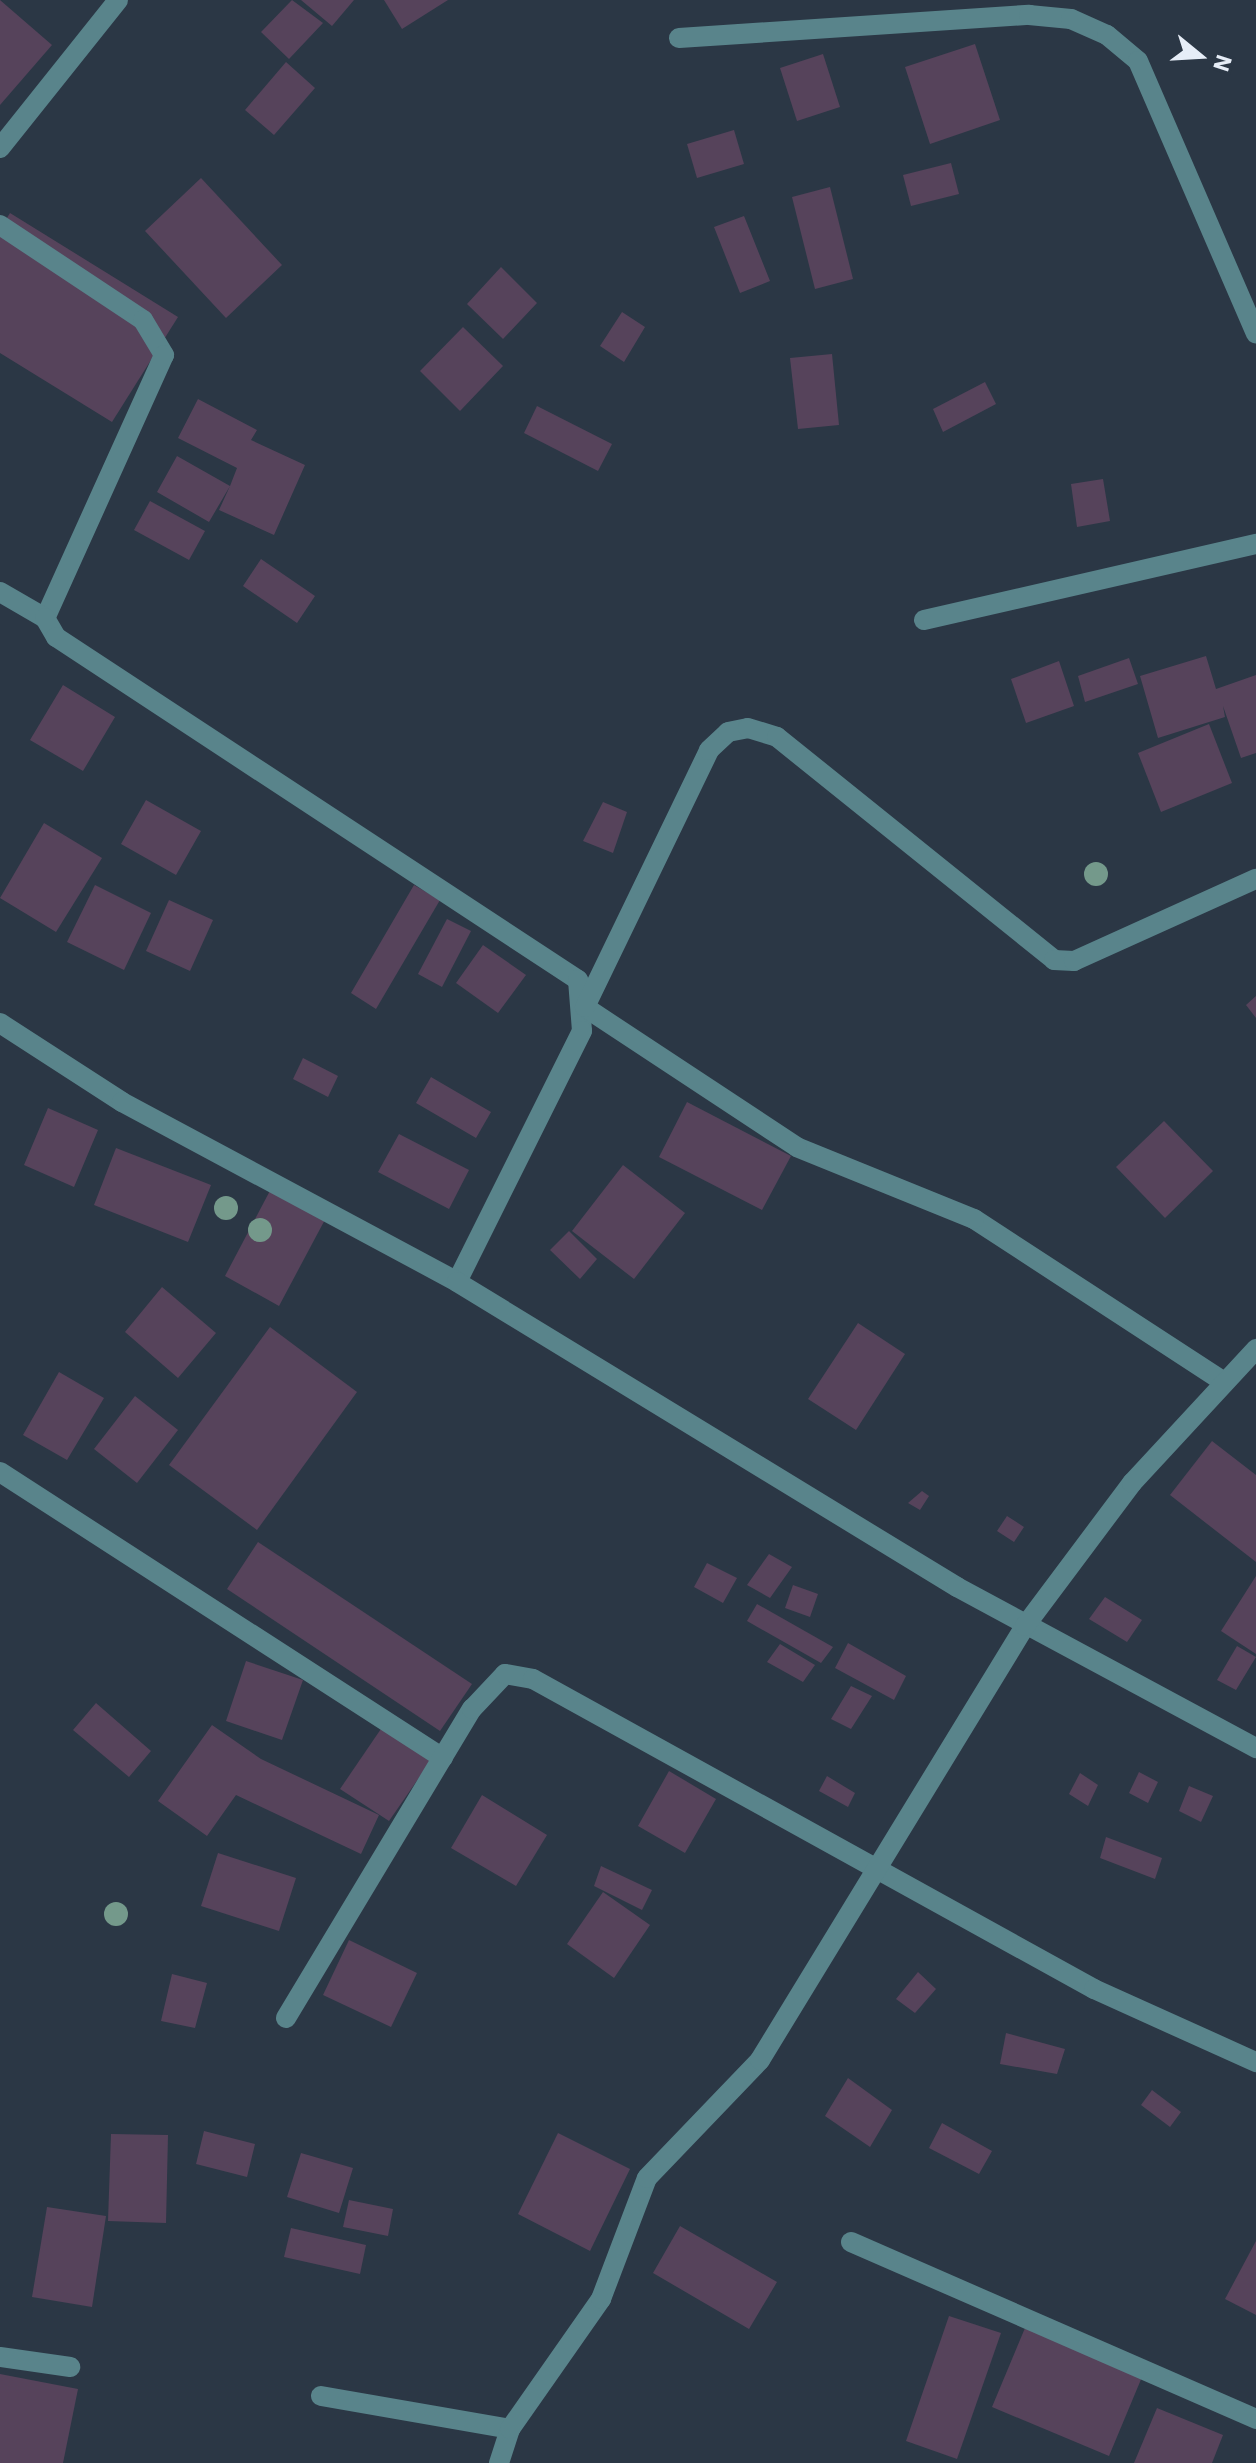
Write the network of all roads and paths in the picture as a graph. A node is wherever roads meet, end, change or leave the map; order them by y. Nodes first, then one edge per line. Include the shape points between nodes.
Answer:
1 (118, 0) edge
2 (679, 38) dead end
3 (0, 148) edge
4 (0, 225) edge
5 (1256, 334) edge
6 (1256, 544) edge
7 (0, 592) edge
8 (45, 618) junction
9 (924, 620) dead end
10 (1256, 879) edge
11 (585, 1007) junction
12 (0, 1023) edge
13 (457, 1282) junction
14 (1256, 1349) edge
15 (1221, 1380) junction
16 (0, 1472) edge
17 (1025, 1626) junction
18 (1256, 1748) edge
19 (443, 1758) junction
20 (882, 1869) junction
21 (286, 2018) dead end
22 (1256, 2062) edge
23 (851, 2242) dead end
24 (0, 2357) edge
25 (70, 2367) dead end
26 (321, 2396) dead end
27 (1256, 2419) edge
28 (510, 2429) junction
29 (499, 2463) edge

1 - 3 street
2 - 5 street via 1029,15 1071,19 1107,35 1138,61
4 - 8 street via 143,320 164,355
6 - 9 street
7 - 8 street
8 - 11 street via 56,637 554,961 578,980
10 - 11 street via 1074,961 1054,960 777,737 748,728 728,732 709,750
11 - 13 street via 582,1031
11 - 15 street via 797,1147 985,1226
12 - 13 street via 122,1102
13 - 17 street
14 - 15 street
15 - 17 street
16 - 19 street
17 - 18 street
17 - 20 street
19 - 20 street via 472,1709 505,1674 533,1679
19 - 21 street
20 - 22 street via 1094,1989
20 - 28 street via 760,2060 647,2178 601,2299
23 - 27 street
24 - 25 street
26 - 28 street
28 - 29 street

